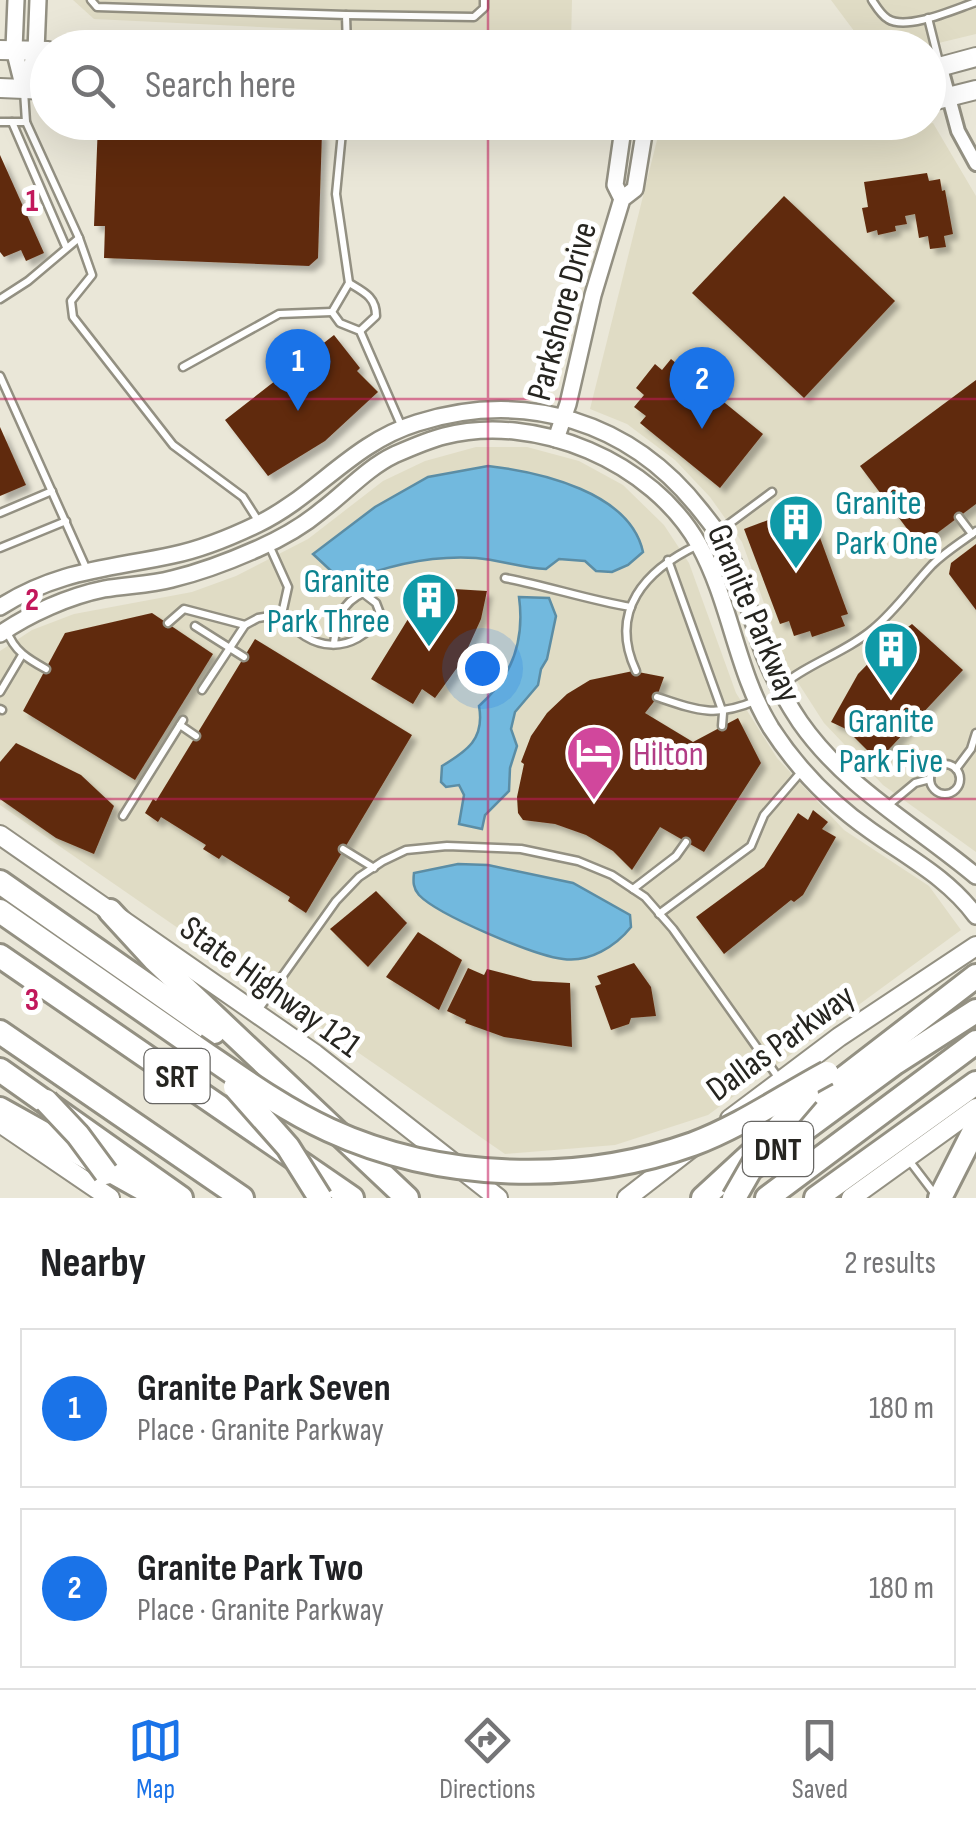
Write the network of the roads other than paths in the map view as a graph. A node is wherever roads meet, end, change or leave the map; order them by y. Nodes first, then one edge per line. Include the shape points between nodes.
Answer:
1 (16, 0) edge
2 (38, 0) edge
3 (92, 0) edge
4 (484, 0) edge
5 (872, 0) edge
6 (976, 2) edge
7 (346, 15) junction
8 (928, 18) junction
9 (40, 30) edge
10 (346, 30) edge
11 (930, 30) edge
12 (7, 50) edge
13 (976, 57) edge
14 (946, 66) edge
15 (30, 77) edge
16 (0, 88) edge
17 (24, 90) junction
18 (30, 90) edge
19 (976, 90) edge
20 (946, 92) edge
21 (949, 98) junction
22 (946, 99) edge
23 (0, 122) edge
24 (12, 122) junction
25 (26, 122) junction
26 (30, 131) edge
27 (34, 140) edge
28 (340, 140) edge
29 (621, 140) edge
30 (643, 140) edge
31 (976, 164) edge
32 (622, 200) junction
33 (79, 238) junction
34 (66, 247) junction
35 (350, 283) junction
36 (0, 299) edge
37 (332, 312) junction
38 (360, 332) junction
39 (183, 367) dead end
40 (0, 376) edge
41 (564, 415) junction
42 (402, 429) junction
43 (556, 438) junction
44 (52, 491) junction
45 (772, 492) dead end
46 (0, 513) edge
47 (959, 517) dead end
48 (66, 522) junction
49 (260, 523) junction
50 (718, 532) junction
51 (974, 532) edge
52 (268, 544) junction
53 (699, 544) junction
54 (0, 548) edge
55 (668, 560) junction
56 (88, 570) junction
57 (505, 578) dead end
58 (0, 606) edge
59 (631, 607) junction
60 (282, 614) junction
61 (168, 623) dead end
62 (244, 625) junction
63 (195, 626) dead end
64 (2, 627) edge
65 (334, 643) junction
66 (228, 647) junction
67 (22, 655) junction
68 (244, 657) dead end
69 (46, 669) dead end
70 (636, 671) dead end
71 (779, 688) junction
72 (202, 690) dead end
73 (0, 692) edge
74 (657, 697) dead end
75 (756, 700) junction
76 (723, 713) junction
77 (722, 726) dead end
78 (976, 734) edge
79 (196, 736) dead end
80 (803, 770) junction
81 (956, 770) junction
82 (930, 779) junction
83 (884, 809) junction
84 (122, 816) dead end
85 (871, 831) junction
86 (0, 835) edge
87 (686, 842) dead end
88 (342, 849) dead end
89 (374, 868) junction
90 (976, 876) edge
91 (0, 882) edge
92 (633, 889) junction
93 (0, 911) edge
94 (110, 911) junction
95 (660, 914) junction
96 (976, 916) edge
97 (976, 946) edge
98 (0, 956) edge
99 (976, 964) edge
100 (976, 976) edge
101 (256, 1012) junction
102 (976, 1012) edge
103 (0, 1032) edge
104 (976, 1042) edge
105 (194, 1046) junction
106 (0, 1070) edge
107 (827, 1073) junction
108 (283, 1080) junction
109 (781, 1080) junction
110 (976, 1083) edge
111 (46, 1102) junction
112 (976, 1108) edge
113 (0, 1109) edge
114 (0, 1123) edge
115 (976, 1127) edge
116 (906, 1157) junction
117 (640, 1191) edge
118 (110, 1198) edge
119 (122, 1198) edge
120 (160, 1198) edge
121 (181, 1198) edge
122 (242, 1198) edge
123 (320, 1198) edge
124 (352, 1198) edge
125 (406, 1198) edge
126 (498, 1198) edge
127 (627, 1198) edge
128 (703, 1198) edge
129 (712, 1198) edge
130 (734, 1198) edge
131 (767, 1198) edge
132 (816, 1198) edge
133 (851, 1198) edge
134 (939, 1198) edge

1 - 12 street
2 - 9 street
3 - 7 lane via 97,7
4 - 7 lane via 474,16
5 - 8 lane via 888,20
6 - 8 lane
7 - 10 lane
8 - 11 lane
12 - 17 street
13 - 14 main road
15 - 17 street
16 - 17 main road
17 - 18 main road
17 - 25 lane
19 - 21 main road
20 - 21 street
21 - 22 main road
21 - 31 street
23 - 24 lane
24 - 25 lane
24 - 34 lane
25 - 26 lane
27 - 33 lane
28 - 35 lane via 336,194
29 - 32 street, Parkshore Drive via 615,185
30 - 32 street, Parkshore Drive via 634,189
32 - 41 street, Parkshore Drive
33 - 34 lane
33 - 49 lane via 92,275 71,301 73,317 173,445 243,496
34 - 36 lane
35 - 37 lane
35 - 38 lane via 376,306 376,316
37 - 38 lane
37 - 39 lane via 278,314
38 - 42 lane
40 - 44 lane
41 - 42 street, Granite Parkway via 458,411
41 - 43 street, Parkshore Drive
41 - 50 street, Granite Parkway via 654,462
42 - 49 street, Granite Parkway via 356,452
43 - 52 street, Granite Parkway via 506,432 444,436 392,456
43 - 53 street, Granite Parkway via 636,476
44 - 46 lane
44 - 48 lane
45 - 50 lane
47 - 51 lane
48 - 54 lane
48 - 56 lane
49 - 52 street
49 - 56 street, Granite Parkway via 176,554
50 - 53 street
50 - 71 street, Granite Parkway
51 - 71 lane via 934,563 872,631
52 - 60 lane via 288,587
52 - 64 street, Granite Parkway via 170,580 100,590
53 - 55 lane
53 - 75 street, Granite Parkway
55 - 59 lane
55 - 76 lane
56 - 58 street, Granite Parkway
57 - 59 lane
59 - 70 lane via 625,624
60 - 62 lane
60 - 65 lane via 314,644
61 - 62 lane via 184,609
62 - 66 lane
63 - 66 lane
64 - 67 lane
65 - 65 lane via 370,632 381,616 376,603 364,594 352,598 342,609
66 - 68 lane
66 - 72 lane
67 - 69 lane
67 - 73 lane
71 - 75 street
71 - 83 street, Granite Parkway via 828,757
74 - 76 lane
75 - 76 lane
75 - 80 street, Granite Parkway
76 - 77 lane
78 - 81 lane
79 - 84 lane via 181,723
80 - 85 street, Granite Parkway
80 - 95 lane via 764,815 751,846
81 - 82 lane via 937,766
81 - 82 lane via 959,783 950,793 936,792
82 - 83 lane via 914,782
83 - 85 street
83 - 90 street, Granite Parkway
85 - 96 street, Granite Parkway via 933,871
86 - 94 main road, State Highway 121
87 - 92 lane
88 - 89 lane
89 - 92 lane via 406,850 521,848 578,861
89 - 101 lane via 336,901
91 - 108 highway
92 - 95 lane
93 - 105 highway
94 - 101 main road, State Highway 121
94 - 108 highway
95 - 109 lane
97 - 109 main road, Dallas Parkway
98 - 124 highway, SRT
99 - 107 highway
100 - 128 highway via 829,1088
101 - 126 main road, State Highway 121
102 - 129 highway, DNT, bridge
103 - 122 highway, SRT
104 - 131 highway, DNT
105 - 107 highway, bridge via 346,1137 424,1160 510,1170 582,1169 660,1154 749,1119
105 - 123 highway, bridge via 271,1125
106 - 111 highway
107 - 130 highway, bridge via 779,1126
108 - 125 highway
109 - 117 main road, Dallas Parkway
110 - 132 highway
111 - 119 highway, bridge via 94,1154
111 - 121 highway, bridge
112 - 116 main road
113 - 120 highway
114 - 118 main road
115 - 134 highway
116 - 133 main road
116 - 134 lane
117 - 127 main road, Dallas Parkway

